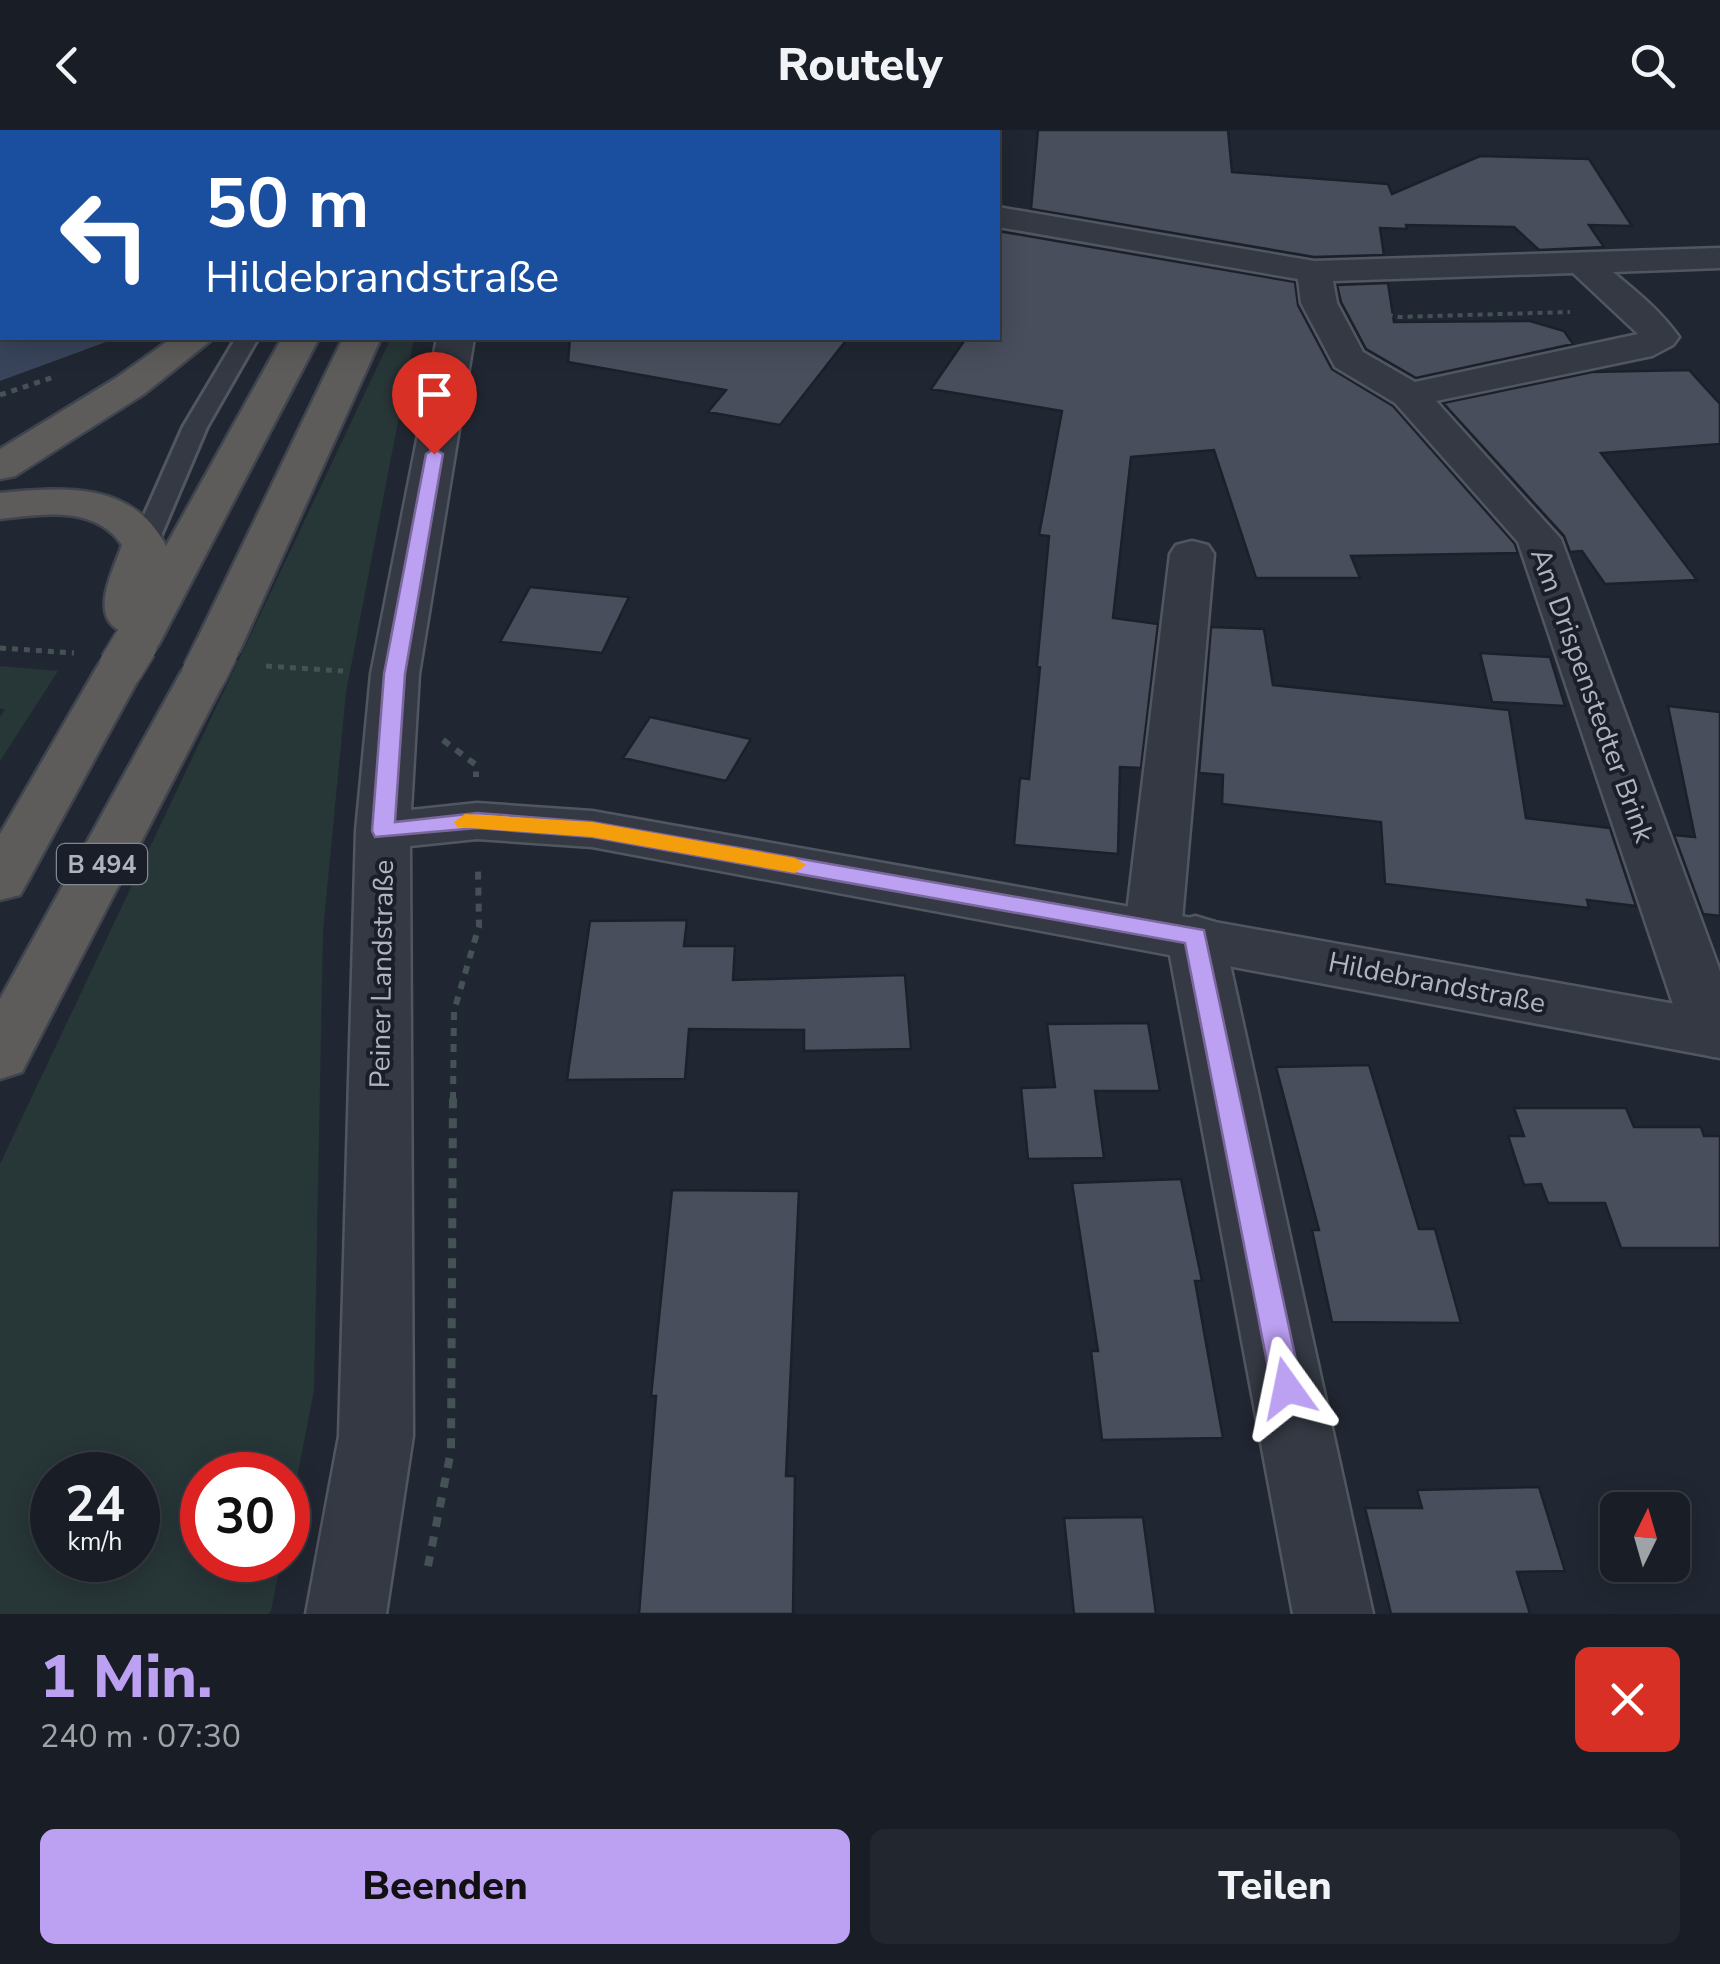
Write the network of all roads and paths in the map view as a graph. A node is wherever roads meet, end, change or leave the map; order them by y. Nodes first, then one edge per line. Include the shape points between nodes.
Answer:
1 (1000, 217) edge
2 (1717, 262) edge
3 (1582, 264) junction
4 (1317, 286) junction
5 (1636, 310) junction
6 (191, 340) edge
7 (246, 340) edge
8 (299, 340) edge
9 (361, 340) edge
10 (456, 340) edge
11 (1409, 395) junction
12 (0, 466) edge
13 (0, 506) edge
14 (144, 544) junction
15 (1192, 554) dead end
16 (128, 656) junction
17 (477, 820) junction
18 (383, 831) junction
19 (0, 881) edge
20 (1174, 933) junction
21 (1716, 1034) edge
22 (0, 1055) edge
23 (426, 1578) dead end
24 (346, 1614) edge
25 (1333, 1614) edge

1 - 4 street
2 - 3 street
3 - 4 street
3 - 5 street
4 - 5 path via 1400,317
4 - 11 street, Am Drispenstedter Brink via 1348,359
5 - 11 street via 1660,337 1639,348
6 - 12 highway
7 - 14 lane via 195,426
8 - 16 highway, B 494
9 - 22 highway, B 494 via 210,662
10 - 18 street, Peiner Landstraße via 394,674
11 - 21 street, Am Drispenstedter Brink via 1539,540
13 - 14 highway via 44,501 96,508 126,520
14 - 16 highway via 126,600
15 - 20 street
16 - 19 highway, B 494
17 - 18 street, Hildebrandstraße
17 - 20 street, Hildebrandstraße via 592,829
17 - 23 path via 479,926 454,1011 451,1451
18 - 24 street, Peiner Landstraße via 376,1436
20 - 21 street, Hildebrandstraße
20 - 25 street

